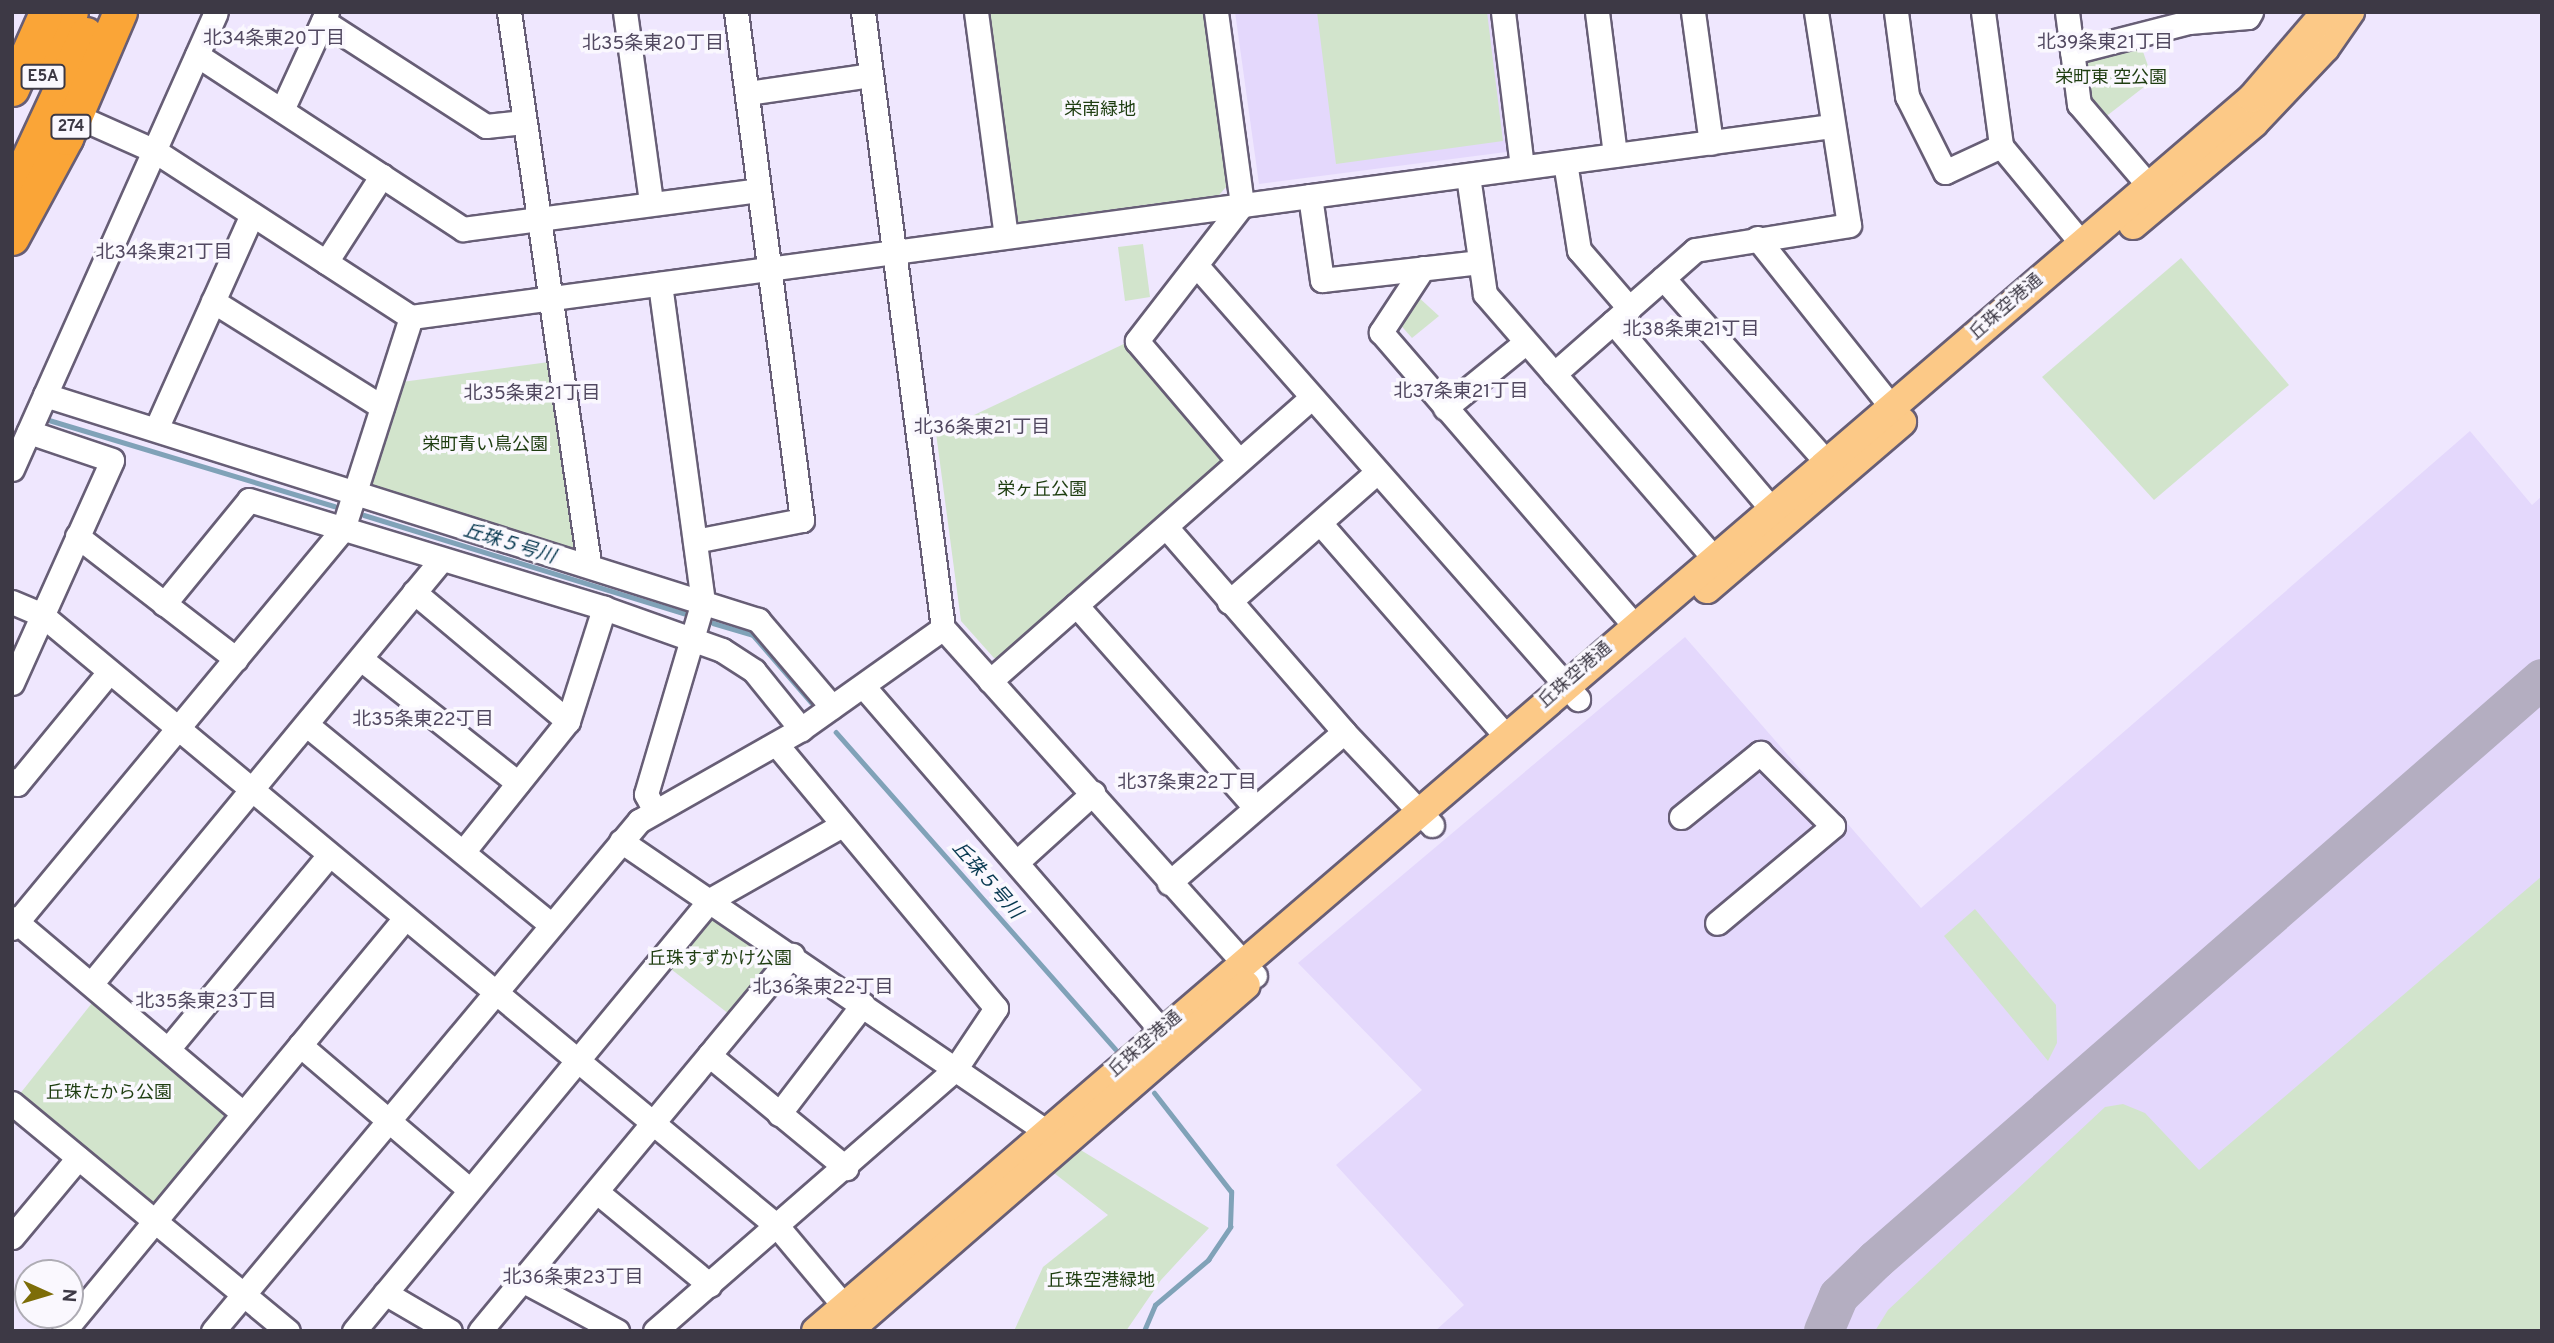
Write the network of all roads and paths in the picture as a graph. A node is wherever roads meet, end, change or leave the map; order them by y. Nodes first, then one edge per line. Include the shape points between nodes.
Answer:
1 (47, 12) edge
2 (71, 12) edge
3 (95, 12) edge
4 (120, 12) edge
5 (216, 12) edge
6 (509, 12) edge
7 (625, 12) edge
8 (736, 12) edge
9 (863, 12) edge
10 (976, 12) edge
11 (1216, 12) edge
12 (1503, 12) edge
13 (1597, 12) edge
14 (1693, 12) edge
15 (1816, 12) edge
16 (1896, 12) edge
17 (1983, 12) edge
18 (2067, 12) edge
19 (2251, 12) edge
20 (2326, 12) edge
21 (2350, 12) edge
22 (325, 16) edge
23 (2072, 52) junction
24 (197, 55) junction
25 (872, 75) junction
26 (12, 89) edge
27 (748, 93) junction
28 (282, 110) junction
29 (76, 116) junction
30 (524, 122) junction
31 (1831, 126) junction
32 (12, 141) edge
33 (1711, 143) junction
34 (2001, 146) junction
35 (155, 151) junction
36 (1615, 155) junction
37 (1565, 162) junction
38 (1522, 167) junction
39 (382, 175) junction
40 (1468, 176) junction
41 (2149, 186) junction
42 (758, 190) junction
43 (12, 193) edge
44 (1310, 196) junction
45 (651, 203) junction
46 (1242, 205) junction
47 (252, 214) junction
48 (538, 220) junction
49 (1006, 236) junction
50 (12, 238) edge
51 (1757, 238) junction
52 (2082, 244) junction
53 (894, 253) junction
54 (1480, 261) junction
55 (326, 262) junction
56 (1197, 266) junction
57 (1423, 268) junction
58 (768, 270) junction
59 (1664, 278) junction
60 (660, 285) junction
61 (549, 299) junction
62 (213, 301) junction
63 (1621, 315) junction
64 (411, 317) junction
65 (1526, 342) junction
66 (1555, 374) junction
67 (45, 395) junction
68 (1310, 399) junction
69 (382, 407) junction
70 (1445, 408) junction
71 (1897, 414) junction
72 (156, 429) junction
73 (29, 432) junction
74 (1239, 461) junction
75 (12, 469) edge
76 (1833, 469) junction
77 (1376, 473) junction
78 (356, 491) junction
79 (1771, 508) junction
80 (1320, 523) junction
81 (1166, 527) junction
82 (343, 529) junction
83 (77, 536) junction
84 (695, 541) junction
85 (442, 559) junction
86 (589, 564) junction
87 (1720, 565) junction
88 (414, 592) junction
89 (12, 602) edge
90 (704, 602) junction
91 (1229, 602) junction
92 (164, 604) junction
93 (1076, 605) junction
94 (604, 608) junction
95 (42, 615) junction
96 (1634, 625) junction
97 (943, 628) junction
98 (691, 639) junction
99 (236, 659) junction
100 (361, 659) junction
101 (109, 672) junction
102 (990, 681) junction
103 (12, 683) edge
104 (863, 686) junction
105 (1571, 692) junction
106 (832, 707) junction
107 (568, 721) junction
108 (307, 725) junction
109 (177, 729) junction
110 (801, 729) junction
111 (1343, 732) junction
112 (1507, 737) junction
113 (776, 744) junction
114 (12, 780) edge
115 (517, 783) junction
116 (253, 792) junction
117 (1093, 793) junction
118 (1255, 807) junction
119 (654, 811) junction
120 (1681, 817) dead end
121 (1426, 819) junction
122 (840, 826) junction
123 (621, 841) junction
124 (463, 852) junction
125 (329, 855) junction
126 (1017, 862) junction
127 (1169, 883) junction
128 (709, 900) junction
129 (405, 918) junction
130 (14, 923) edge
131 (1717, 923) dead end
132 (551, 925) junction
133 (792, 956) junction
134 (1248, 971) junction
135 (91, 984) junction
136 (495, 993) junction
137 (863, 1004) junction
138 (1162, 1031) junction
139 (300, 1045) junction
140 (168, 1049) junction
141 (709, 1055) junction
142 (577, 1060) junction
143 (956, 1068) junction
144 (12, 1103) edge
145 (243, 1113) junction
146 (779, 1114) junction
147 (388, 1121) junction
148 (653, 1122) junction
149 (1047, 1132) junction
150 (78, 1158) junction
151 (846, 1168) junction
152 (470, 1190) junction
153 (597, 1192) junction
154 (154, 1220) junction
155 (777, 1226) junction
156 (12, 1237) edge
157 (522, 1280) junction
158 (710, 1285) junction
159 (385, 1293) junction
160 (243, 1294) junction
161 (850, 1320) edge
162 (64, 1331) edge
163 (214, 1331) edge
164 (288, 1331) edge
165 (354, 1331) edge
166 (450, 1331) edge
167 (480, 1331) edge
168 (617, 1331) edge
169 (655, 1331) edge
170 (816, 1331) edge

1 - 26 highway
2 - 32 highway, E5A
3 - 43 highway, E5A
4 - 29 highway, 274
5 - 24 street
6 - 30 street
7 - 45 street
8 - 27 street
9 - 25 street
10 - 49 street
11 - 46 street
12 - 38 street
13 - 36 street
14 - 33 street
15 - 31 street
16 - 34 street via 1907,96 1945,172
17 - 34 street
18 - 23 street
19 - 23 street via 2248,17 2189,22
20 - 41 main road, 丘珠空港通 via 2252,98
21 - 71 main road, 丘珠空港通 via 2325,48 2253,123
22 - 28 street
22 - 30 street via 486,126
23 - 41 street via 2079,104
24 - 28 street
24 - 35 street
25 - 27 street
25 - 53 street
27 - 42 street
28 - 39 street
29 - 35 street
29 - 50 highway, 274
30 - 48 street
31 - 33 street
31 - 51 street via 1849,225
33 - 36 street
34 - 52 street
35 - 47 street
35 - 67 street
36 - 37 street
37 - 38 street
37 - 63 street via 1579,250
38 - 40 street
39 - 48 street via 463,229
39 - 55 street
40 - 44 street
40 - 54 street
41 - 52 main road, 丘珠空港通
42 - 45 street
42 - 58 street
44 - 46 street
44 - 57 street via 1322,280
45 - 48 street
46 - 49 street
46 - 56 street
47 - 55 street
47 - 62 street
48 - 61 street
49 - 53 street
51 - 59 street via 1695,250
51 - 71 street
52 - 71 main road, 丘珠空港通
53 - 58 street
53 - 97 street
54 - 57 street
54 - 65 street via 1485,294
55 - 64 street
56 - 68 street
56 - 74 street via 1137,341
57 - 70 street via 1381,332
58 - 60 street
58 - 84 street via 802,520
59 - 63 street
59 - 76 street
60 - 61 street
60 - 84 street
61 - 64 street
61 - 86 street
62 - 69 street
62 - 72 street
63 - 66 street
63 - 79 street
64 - 69 street
65 - 66 street
65 - 70 street
66 - 87 street
67 - 72 street
67 - 73 street
68 - 74 street
68 - 77 street
69 - 78 street
70 - 96 street
71 - 76 main road, 丘珠空港通
72 - 78 street
73 - 75 street
73 - 83 street via 112,460
74 - 81 street
76 - 79 main road, 丘珠空港通
76 - 87 main road, 丘珠空港通
77 - 80 street
77 - 105 street
78 - 82 street
78 - 86 street
79 - 87 main road, 丘珠空港通
80 - 91 street
80 - 112 street
81 - 91 street
81 - 93 street
82 - 85 street
82 - 92 street via 249,500
82 - 99 street
83 - 92 street
83 - 95 street
84 - 90 street
85 - 88 street
85 - 94 street
86 - 90 street
87 - 96 main road, 丘珠空港通
87 - 105 main road, 丘珠空港通
88 - 100 street
88 - 107 street
89 - 95 street
90 - 98 street
90 - 106 street via 758,620
91 - 111 street
92 - 99 street
93 - 102 street
93 - 118 street
94 - 98 street
94 - 107 street
95 - 101 street
95 - 103 street
96 - 105 main road, 丘珠空港通
97 - 102 street
97 - 104 street
98 - 110 street via 722,650 754,671
98 - 119 street via 646,794
99 - 109 street
100 - 108 street
100 - 115 street
101 - 109 street
101 - 114 street via 17,784
102 - 117 street
104 - 106 street
104 - 126 street
105 - 112 main road, 丘珠空港通
105 - 121 main road, 丘珠空港通
106 - 110 street
107 - 115 street
108 - 116 street
108 - 124 street
109 - 116 street
109 - 130 street
110 - 113 street
111 - 118 street
111 - 121 street
112 - 121 main road, 丘珠空港通
113 - 119 street
113 - 122 street
115 - 124 street
116 - 125 street
116 - 135 street
117 - 126 street
117 - 127 street
118 - 127 street
119 - 123 street
120 - 131 street via 1760,753 1833,826
121 - 134 main road, 丘珠空港通
122 - 128 street
122 - 143 street via 996,1008
123 - 128 street
123 - 132 street
124 - 132 street
125 - 129 street
125 - 140 street
126 - 138 street
127 - 134 street
128 - 133 street
128 - 142 street
129 - 136 street
129 - 139 street
130 - 135 street
132 - 136 street
133 - 137 street
133 - 141 street
134 - 138 main road, 丘珠空港通
134 - 161 main road, 丘珠空港通
135 - 140 street
136 - 142 street
136 - 147 street
137 - 143 street
137 - 146 street
138 - 149 main road, 丘珠空港通
139 - 145 street
139 - 147 street
140 - 145 street
141 - 146 street
141 - 148 street
142 - 148 street
142 - 152 street
143 - 149 street
143 - 151 street
144 - 150 street
145 - 154 street
146 - 151 street
147 - 152 street
147 - 160 street
148 - 153 street
148 - 155 street
149 - 161 main road, 丘珠空港通
150 - 154 street
150 - 156 street
151 - 155 street
152 - 159 street
153 - 157 street
153 - 158 street
154 - 160 street
154 - 162 street
155 - 158 street
155 - 161 street
157 - 167 street
157 - 168 street
158 - 169 street
159 - 165 street
159 - 166 street
160 - 163 street
160 - 164 street
161 - 170 main road, 丘珠空港通

